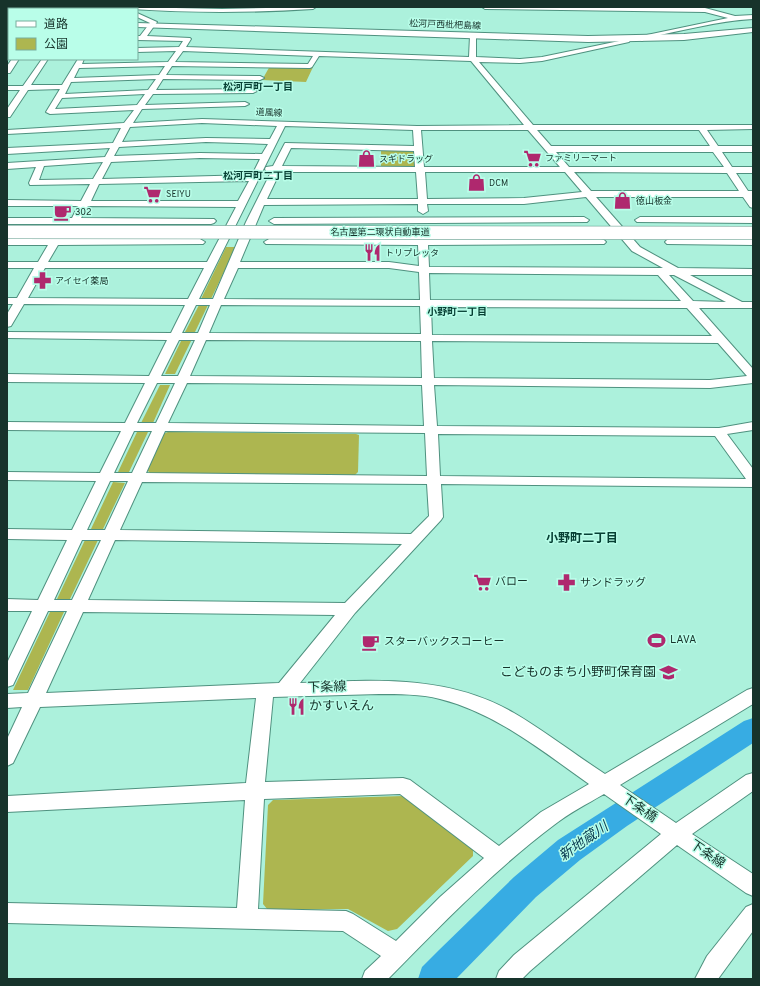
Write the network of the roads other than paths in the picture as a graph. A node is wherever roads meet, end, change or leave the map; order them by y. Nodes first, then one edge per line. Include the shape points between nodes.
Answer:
1 (132, 7) edge
2 (313, 7) edge
3 (485, 7) edge
4 (138, 15) edge
5 (753, 17) edge
6 (735, 18) junction
7 (138, 24) edge
8 (151, 25) junction
9 (753, 30) edge
10 (473, 36) junction
11 (140, 38) edge
12 (628, 39) junction
13 (642, 39) junction
14 (182, 49) junction
15 (138, 50) edge
16 (317, 54) junction
17 (473, 59) junction
18 (15, 60) edge
19 (44, 60) edge
20 (80, 60) edge
21 (170, 64) junction
22 (267, 65) junction
23 (77, 66) junction
24 (8, 68) edge
25 (160, 77) junction
26 (260, 78) junction
27 (66, 84) junction
28 (26, 87) junction
29 (7, 88) edge
30 (253, 90) junction
31 (150, 92) junction
32 (59, 96) junction
33 (138, 107) junction
34 (241, 113) junction
35 (7, 115) edge
36 (282, 124) junction
37 (127, 125) junction
38 (530, 127) junction
39 (702, 127) junction
40 (753, 127) edge
41 (417, 128) junction
42 (7, 132) edge
43 (272, 142) junction
44 (116, 144) junction
45 (418, 149) junction
46 (550, 149) junction
47 (716, 149) junction
48 (753, 149) edge
49 (7, 151) edge
50 (264, 157) junction
51 (107, 160) junction
52 (41, 164) junction
53 (7, 166) edge
54 (276, 169) junction
55 (420, 170) junction
56 (567, 170) junction
57 (730, 170) junction
58 (753, 170) edge
59 (256, 174) junction
60 (96, 181) junction
61 (588, 194) junction
62 (749, 194) edge
63 (423, 201) junction
64 (261, 202) junction
65 (7, 203) edge
66 (84, 204) junction
67 (241, 204) junction
68 (753, 205) edge
69 (424, 220) junction
70 (504, 220) junction
71 (584, 220) dead end
72 (640, 220) dead end
73 (697, 220) junction
74 (753, 220) edge
75 (75, 221) junction
76 (115, 221) junction
77 (211, 221) dead end
78 (274, 221) dead end
79 (340, 221) junction
80 (7, 222) edge
81 (7, 228) edge
82 (159, 228) junction
83 (753, 228) edge
84 (7, 232) edge
85 (753, 233) edge
86 (137, 237) dead end
87 (297, 237) dead end
88 (542, 237) dead end
89 (573, 237) dead end
90 (717, 237) dead end
91 (7, 242) edge
92 (200, 242) dead end
93 (269, 242) dead end
94 (424, 242) junction
95 (560, 242) junction
96 (601, 242) dead end
97 (728, 242) junction
98 (753, 242) edge
99 (54, 243) junction
100 (7, 265) edge
101 (41, 265) junction
102 (211, 265) junction
103 (234, 265) junction
104 (425, 270) junction
105 (661, 272) junction
106 (677, 272) junction
107 (753, 272) edge
108 (7, 301) edge
109 (20, 301) junction
110 (192, 303) junction
111 (217, 303) junction
112 (426, 303) junction
113 (690, 305) junction
114 (739, 305) junction
115 (753, 305) edge
116 (753, 312) edge
117 (7, 324) edge
118 (7, 335) edge
119 (175, 336) junction
120 (202, 336) junction
121 (427, 337) junction
122 (720, 340) junction
123 (753, 376) edge
124 (7, 378) edge
125 (153, 379) junction
126 (183, 379) junction
127 (753, 380) edge
128 (428, 382) junction
129 (7, 426) edge
130 (753, 426) edge
131 (130, 427) junction
132 (160, 427) junction
133 (431, 430) junction
134 (719, 432) junction
135 (7, 476) edge
136 (106, 477) junction
137 (136, 478) junction
138 (753, 479) edge
139 (435, 480) junction
140 (753, 482) edge
141 (7, 534) edge
142 (79, 534) junction
143 (110, 535) junction
144 (416, 538) junction
145 (7, 605) edge
146 (43, 606) junction
147 (78, 606) junction
148 (349, 609) junction
149 (7, 680) edge
150 (284, 690) junction
151 (265, 691) junction
152 (753, 695) edge
153 (35, 700) junction
154 (7, 701) edge
155 (7, 758) edge
156 (753, 781) edge
157 (610, 789) junction
158 (255, 791) junction
159 (7, 804) edge
160 (669, 829) junction
161 (499, 858) junction
162 (753, 886) edge
163 (7, 913) edge
164 (753, 914) edge
165 (247, 919) junction
166 (397, 954) junction
167 (373, 979) edge
168 (507, 979) edge
169 (706, 979) edge

1 - 2 street via 182,10
3 - 6 street via 705,10
4 - 8 street via 154,22
5 - 6 street
6 - 13 street
7 - 8 main road, 松河戸西枇杷島線
8 - 10 main road, 松河戸西枇杷島線
8 - 11 street
9 - 13 main road, 松河戸西枇杷島線
10 - 12 main road, 松河戸西枇杷島線
10 - 17 street
11 - 14 street via 188,39
12 - 13 main road, 松河戸西枇杷島線
12 - 17 street via 532,60
14 - 15 street
14 - 16 street
14 - 21 street
16 - 17 street
16 - 22 street via 310,66
17 - 38 street
18 - 24 street
19 - 28 street
20 - 23 street
21 - 22 street
21 - 23 street
21 - 25 street
22 - 26 street
23 - 27 street
25 - 26 street
25 - 27 street
25 - 31 street
26 - 30 street
27 - 28 street
27 - 32 street
28 - 29 street
28 - 35 street
30 - 31 street
30 - 34 street
31 - 32 street
31 - 33 street
32 - 33 street via 50,112
33 - 34 street
33 - 37 street
34 - 36 street, 道風線
34 - 37 street, 道風線 via 202,121
36 - 41 street, 道風線
36 - 43 street
37 - 42 street, 道風線
37 - 44 street
38 - 39 street, 道風線
38 - 41 street, 道風線
38 - 46 street
39 - 40 street, 道風線
39 - 47 street
41 - 45 street
43 - 44 street via 206,140
43 - 50 street
44 - 49 street
44 - 51 street
45 - 54 street via 288,145
45 - 55 street
46 - 47 street
46 - 56 street
47 - 48 street
47 - 57 street
50 - 51 street via 202,155
50 - 59 street
51 - 52 street
51 - 60 street
52 - 53 street
52 - 60 street via 33,183
54 - 55 street
54 - 59 street
54 - 64 street
55 - 56 street
55 - 63 street
56 - 57 street
56 - 61 street
57 - 58 street
57 - 62 street
59 - 60 street
59 - 67 street
60 - 66 street
61 - 62 street
61 - 63 street via 524,202
61 - 106 street via 636,249
62 - 68 street
63 - 64 street
63 - 69 street
64 - 103 street
65 - 66 street
66 - 67 street
66 - 75 street
67 - 102 street
69 - 70 street
69 - 79 street
70 - 71 street
70 - 88 street
72 - 73 street
73 - 74 street
73 - 97 street via 669,239
75 - 76 street
75 - 80 street
76 - 77 street
76 - 86 street
78 - 79 street
79 - 87 street
80 - 82 highway
81 - 82 highway, 名古屋第二環状自動車道
82 - 83 highway, 名古屋第二環状自動車道
84 - 85 highway, 名古屋第二環状自動車道, bridge
89 - 95 street
90 - 97 street
91 - 99 street
92 - 99 street
93 - 94 street
94 - 95 street
94 - 104 street
95 - 96 street
97 - 98 street
99 - 101 street
100 - 101 street
101 - 102 street
101 - 109 street
102 - 110 street
103 - 104 street via 389,265
103 - 111 street
104 - 105 street
104 - 112 street
105 - 106 street
105 - 113 street
106 - 107 street
106 - 114 street
108 - 109 street
109 - 110 street
109 - 117 street
110 - 111 street
110 - 119 street
111 - 112 street
111 - 120 street
112 - 113 street
112 - 121 street
113 - 114 street
113 - 122 street
114 - 115 street
114 - 116 street
118 - 119 street
119 - 120 street
119 - 125 street
120 - 121 street
120 - 126 street
121 - 122 street
121 - 128 street
122 - 123 street
124 - 125 street
125 - 126 street
125 - 131 street
126 - 128 street
126 - 132 street
127 - 128 street via 710,384
128 - 133 street
129 - 131 street
130 - 134 street
131 - 132 street
131 - 136 street
132 - 133 street
132 - 137 street
133 - 134 street
133 - 139 street
134 - 138 street
135 - 136 street
136 - 137 street
136 - 142 street
137 - 139 street
137 - 143 street
139 - 140 street
139 - 144 street via 436,516
141 - 142 street
142 - 143 street
142 - 146 street
143 - 144 street
143 - 147 street
144 - 148 street
145 - 146 street
146 - 147 street
146 - 149 street
147 - 148 street
147 - 153 street
148 - 150 street
150 - 151 street, 下条線
150 - 157 street, 下条線 via 398,687 438,692 477,703 507,718
151 - 153 street, 下条線
151 - 158 street
152 - 157 street
153 - 154 street, 下条線
153 - 155 street
156 - 160 street
157 - 160 street, 下条橋
157 - 161 street via 548,818
158 - 159 street
158 - 161 street via 403,786
158 - 165 street
160 - 162 street, 下条線
160 - 168 street
161 - 166 street via 447,904
163 - 165 street
164 - 169 street
165 - 166 street via 346,921
166 - 167 street

